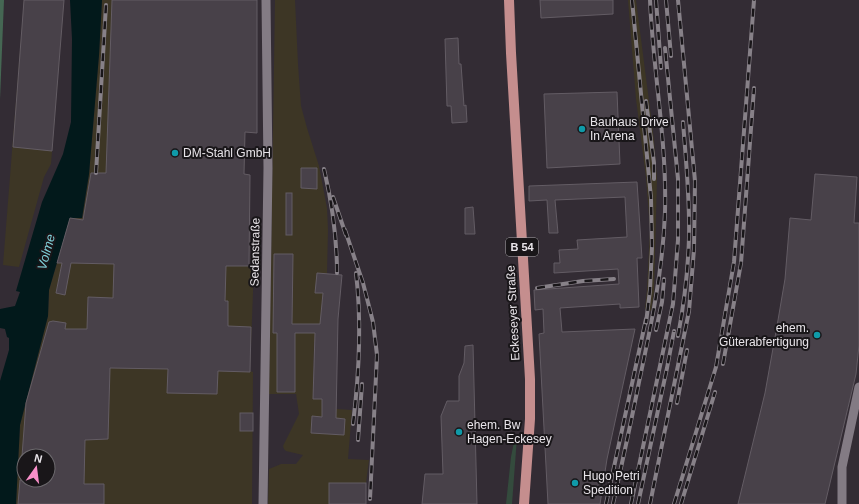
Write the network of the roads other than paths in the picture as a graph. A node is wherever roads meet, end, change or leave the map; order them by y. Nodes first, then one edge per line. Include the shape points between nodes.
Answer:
1 (266, 0) edge
2 (509, 0) edge
3 (859, 387) edge
4 (263, 504) edge
5 (524, 504) edge
6 (842, 504) edge

1 - 4 street, Sedanstraße via 268,168
2 - 5 main road, Eckeseyer Straße / B 54 via 530,379
3 - 6 street via 842,467

